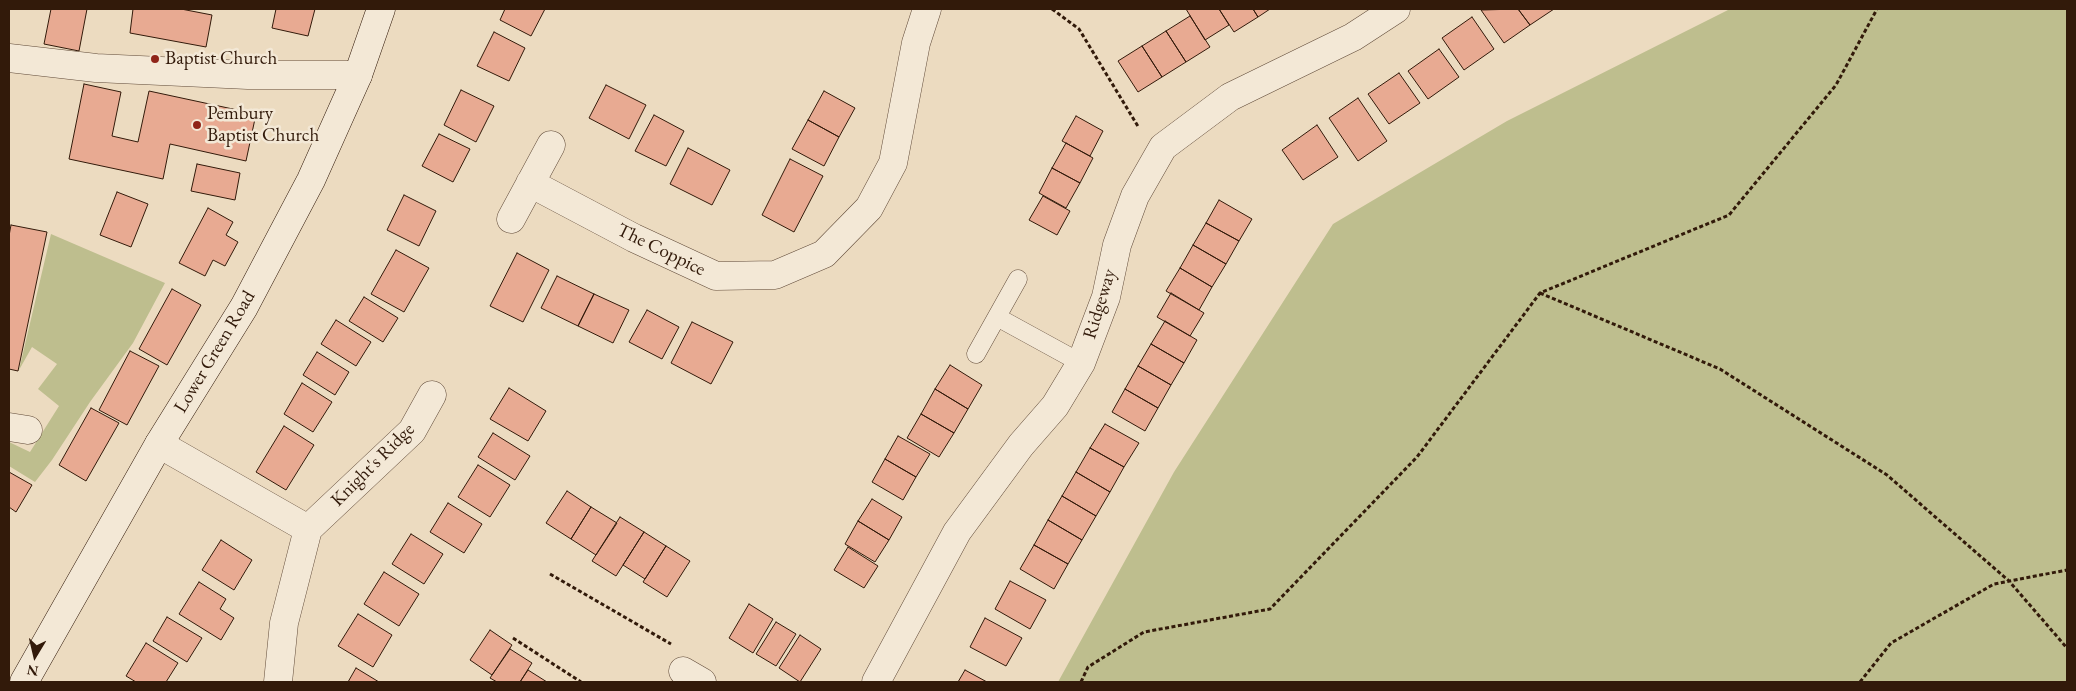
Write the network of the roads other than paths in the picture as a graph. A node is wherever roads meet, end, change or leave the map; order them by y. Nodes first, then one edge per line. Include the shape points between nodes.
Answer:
1 (380, 9) edge
2 (927, 9) edge
3 (1396, 9) edge
4 (9, 58) edge
5 (358, 75) junction
6 (551, 145) dead end
7 (530, 183) junction
8 (511, 219) dead end
9 (1018, 279) dead end
10 (997, 317) junction
11 (976, 354) dead end
12 (1081, 363) junction
13 (432, 395) dead end
14 (159, 444) junction
15 (308, 529) junction
16 (24, 682) edge
17 (278, 682) edge
18 (876, 682) edge

1 - 5 street, Lower Green Road
2 - 7 street, The Coppice via 916,43 893,163 869,208 824,254 775,276 716,276 634,238
3 - 12 street, Ridgeway via 1353,37 1230,97 1163,147 1129,212 1117,245 1106,297
4 - 5 street via 96,68 248,75
5 - 14 street, Lower Green Road via 311,180 244,307
6 - 7 street
7 - 8 street
9 - 10 lane
10 - 11 lane
10 - 12 lane
12 - 18 street, Ridgeway via 1055,406 1021,445 957,532
13 - 15 street, Knight's Ridge via 412,431
14 - 15 street
14 - 16 street, Lower Green Road
15 - 17 street via 284,623

